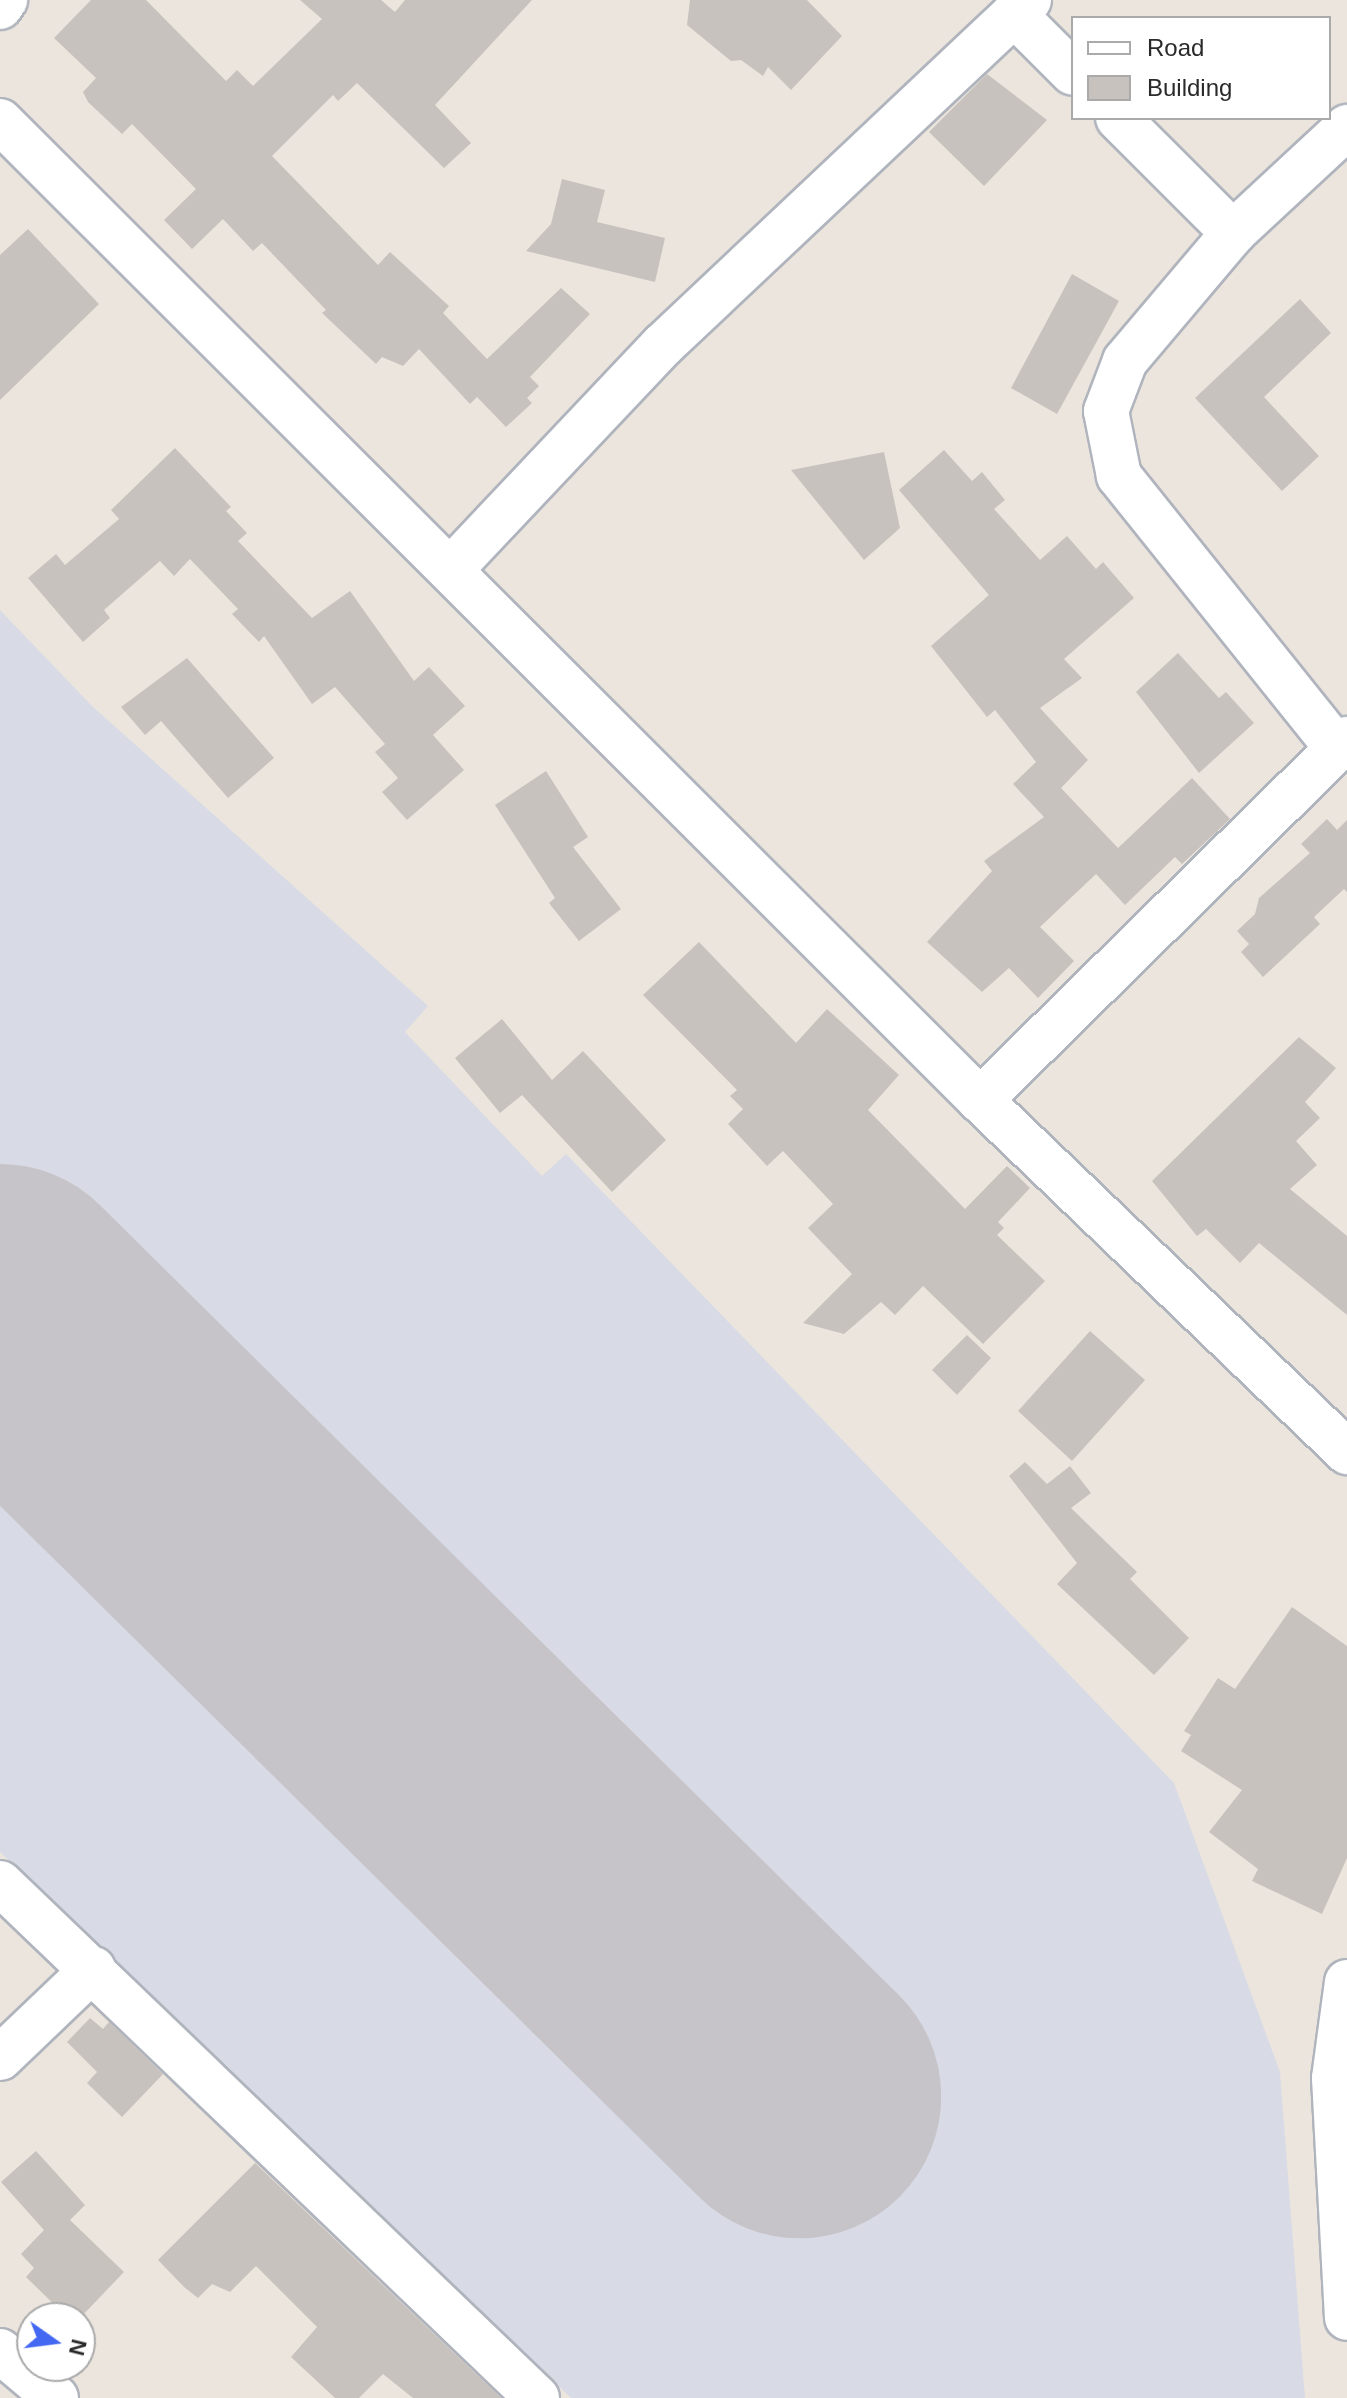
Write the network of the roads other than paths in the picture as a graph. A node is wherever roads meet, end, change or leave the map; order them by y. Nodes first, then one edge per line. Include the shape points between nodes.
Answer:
1 (5, 0) edge
2 (0, 7) edge
3 (1022, 7) edge
4 (1071, 70) edge
5 (1120, 120) edge
6 (0, 121) edge
7 (1347, 127) edge
8 (1233, 233) junction
9 (452, 568) junction
10 (1342, 743) edge
11 (980, 1100) junction
12 (1347, 1452) edge
13 (0, 1883) edge
14 (93, 1969) junction
15 (1347, 1982) edge
16 (0, 2058) edge
17 (1347, 2318) edge
18 (6, 2367) edge
19 (56, 2398) edge
20 (537, 2398) edge

1 - 2 street
3 - 4 street
3 - 9 street via 663,345
5 - 8 street
6 - 9 street
7 - 8 street
8 - 10 street via 1125,361 1106,411 1109,441 1119,476 1164,539
9 - 11 street
10 - 11 street
11 - 12 street
13 - 14 street
14 - 16 street
14 - 20 street
15 - 17 street via 1334,2078
18 - 19 street

